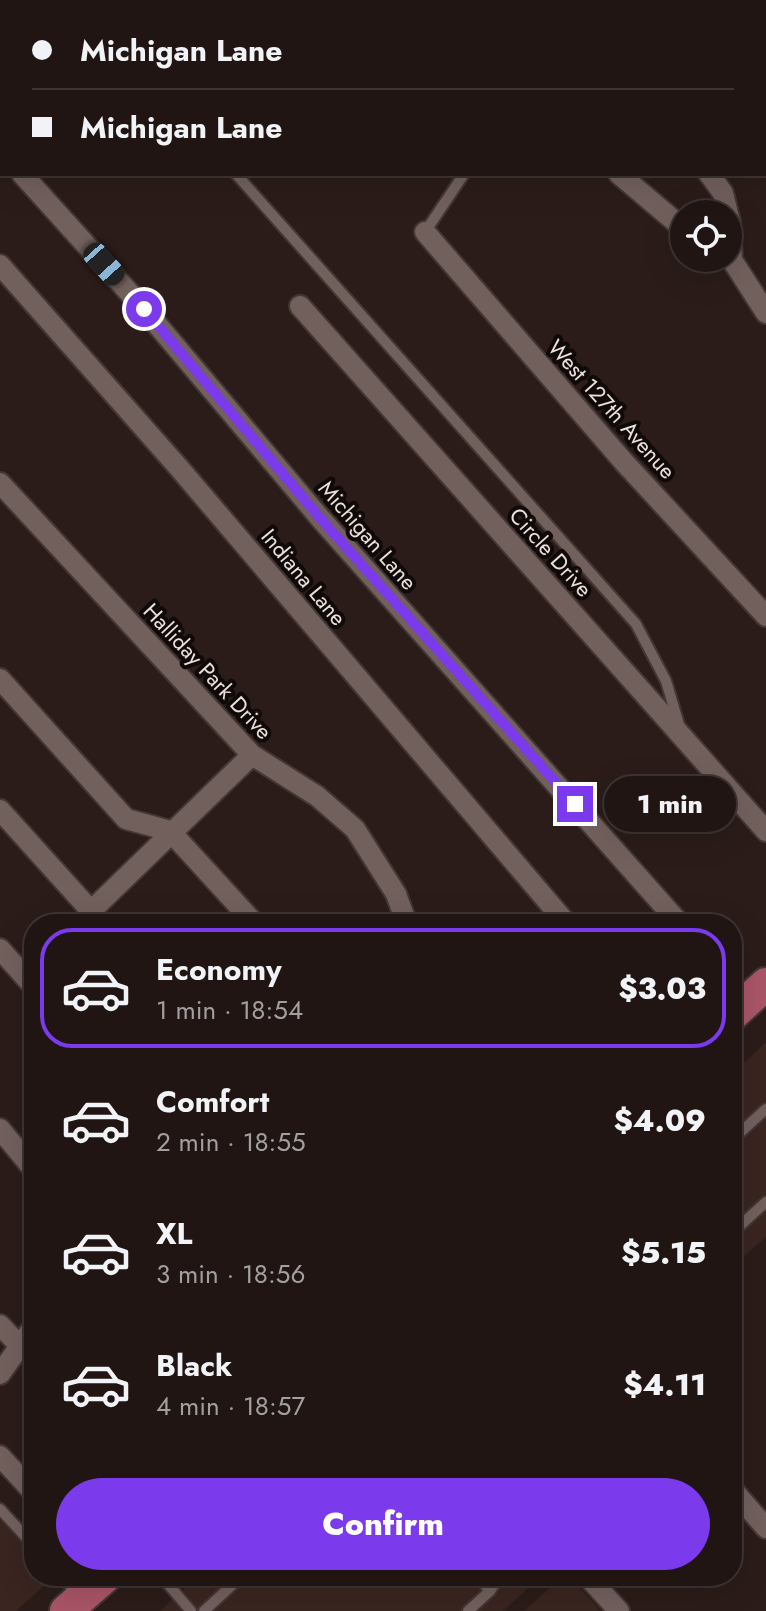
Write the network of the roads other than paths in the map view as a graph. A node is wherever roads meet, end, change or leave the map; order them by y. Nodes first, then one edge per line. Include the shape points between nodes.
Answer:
1 (24, 176) edge
2 (238, 176) edge
3 (463, 176) edge
4 (621, 176) edge
5 (710, 176) edge
6 (725, 200) edge
7 (670, 217) edge
8 (425, 232) joint
9 (0, 265) edge
10 (739, 272) edge
11 (300, 306) dead end
12 (766, 313) edge
13 (0, 483) edge
14 (766, 616) edge
15 (0, 679) edge
16 (683, 738) junction
17 (252, 755) junction
18 (0, 810) edge
19 (170, 831) junction
20 (766, 831) edge
21 (91, 914) edge
22 (97, 914) edge
23 (246, 914) edge
24 (403, 914) edge
25 (558, 914) edge
26 (671, 914) edge
27 (0, 949) edge
28 (24, 976) edge
29 (766, 984) edge
30 (742, 1006) edge
31 (766, 1109) edge
32 (0, 1129) edge
33 (742, 1131) edge
34 (24, 1158) edge
35 (766, 1202) edge
36 (742, 1224) edge
37 (0, 1325) edge
38 (24, 1340) edge
39 (20, 1346) junction
40 (0, 1374) edge
41 (0, 1456) edge
42 (24, 1482) edge
43 (742, 1500) edge
44 (0, 1509) edge
45 (766, 1528) edge
46 (24, 1535) edge
47 (92, 1586) edge
48 (170, 1586) edge
49 (231, 1586) edge
50 (486, 1586) edge
51 (493, 1586) edge
52 (596, 1586) edge
53 (490, 1591) junction
54 (70, 1601) edge
55 (191, 1611) edge
56 (204, 1611) edge
57 (468, 1611) edge
58 (619, 1611) edge

1 - 26 street, Michigan Lane
2 - 16 lane via 636,624 666,681
3 - 8 lane
4 - 7 street
5 - 6 street
8 - 14 street, West 127th Avenue via 623,461
9 - 25 street, Indiana Lane
10 - 12 street
11 - 16 street, Circle Drive
13 - 17 street, Halliday Park Drive
15 - 19 street via 126,819
16 - 20 street, Circle Drive
17 - 19 street
17 - 24 street, Halliday Park Drive via 317,796 355,829
18 - 21 street
19 - 22 street
19 - 23 street
27 - 28 street
29 - 30 main road
31 - 33 lane
32 - 34 street
35 - 36 lane
37 - 39 street
38 - 39 street
39 - 40 street
41 - 42 street
43 - 45 street
44 - 46 lane
47 - 54 main road
48 - 55 lane
49 - 56 lane
50 - 53 lane
51 - 53 lane
52 - 58 street
53 - 57 lane

